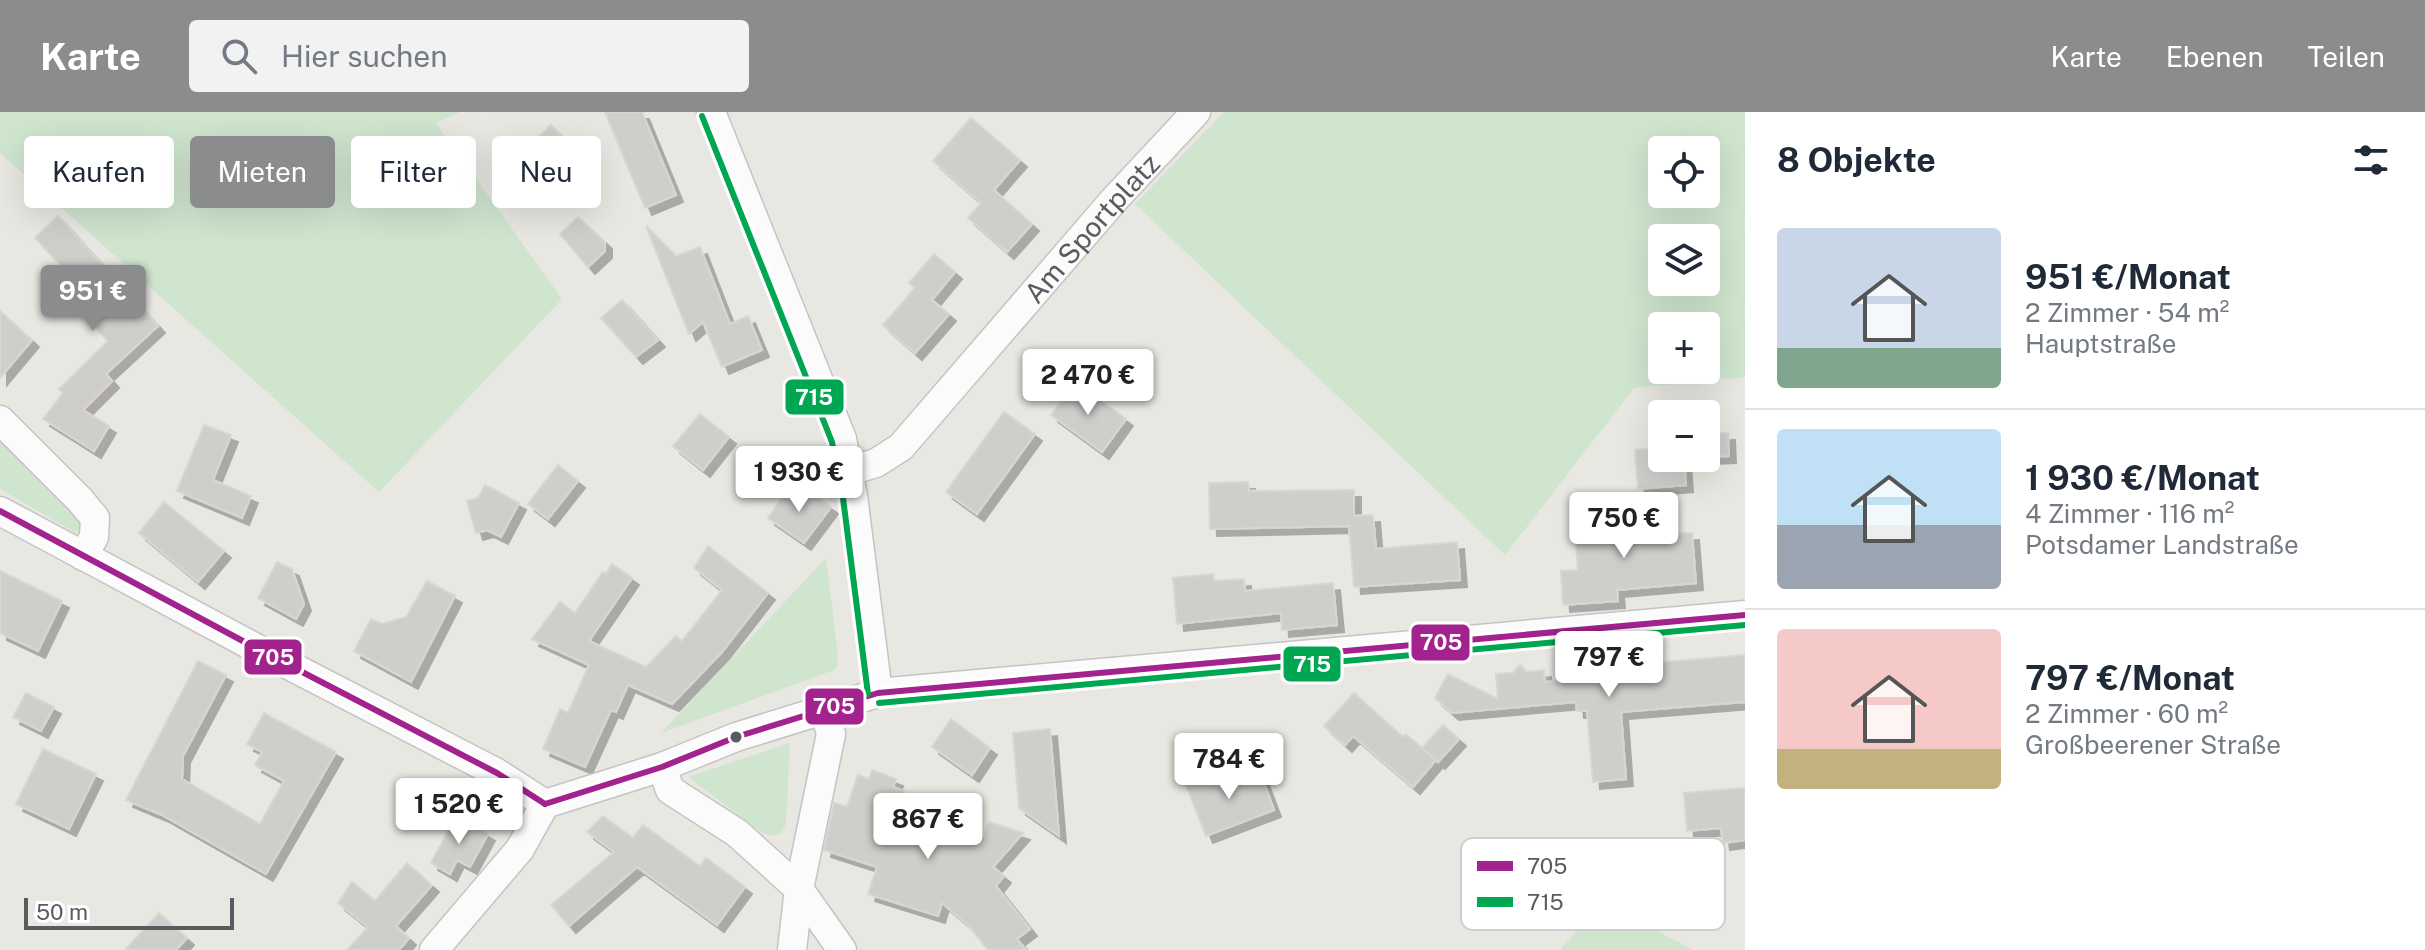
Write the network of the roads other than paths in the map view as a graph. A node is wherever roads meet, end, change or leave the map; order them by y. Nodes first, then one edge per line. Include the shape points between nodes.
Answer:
1 (711, 112) edge
2 (1196, 112) edge
3 (3, 431) edge
4 (849, 471) junction
5 (0, 511) edge
6 (83, 556) junction
7 (1745, 615) edge
8 (878, 693) junction
9 (824, 709) junction
10 (662, 767) junction
11 (545, 804) junction
12 (799, 889) junction
13 (434, 950) edge
14 (792, 950) edge
15 (842, 950) edge

1 - 4 street via 842,439
2 - 4 street, Am Sportplatz via 901,447 876,463
3 - 6 street via 95,518 94,537
4 - 8 street
5 - 6 street
6 - 11 street via 497,773
7 - 8 street
8 - 9 street
9 - 10 street
9 - 12 street via 831,734
10 - 11 street
10 - 12 street via 670,790 737,833
11 - 13 street via 520,849
12 - 14 street
12 - 15 street

